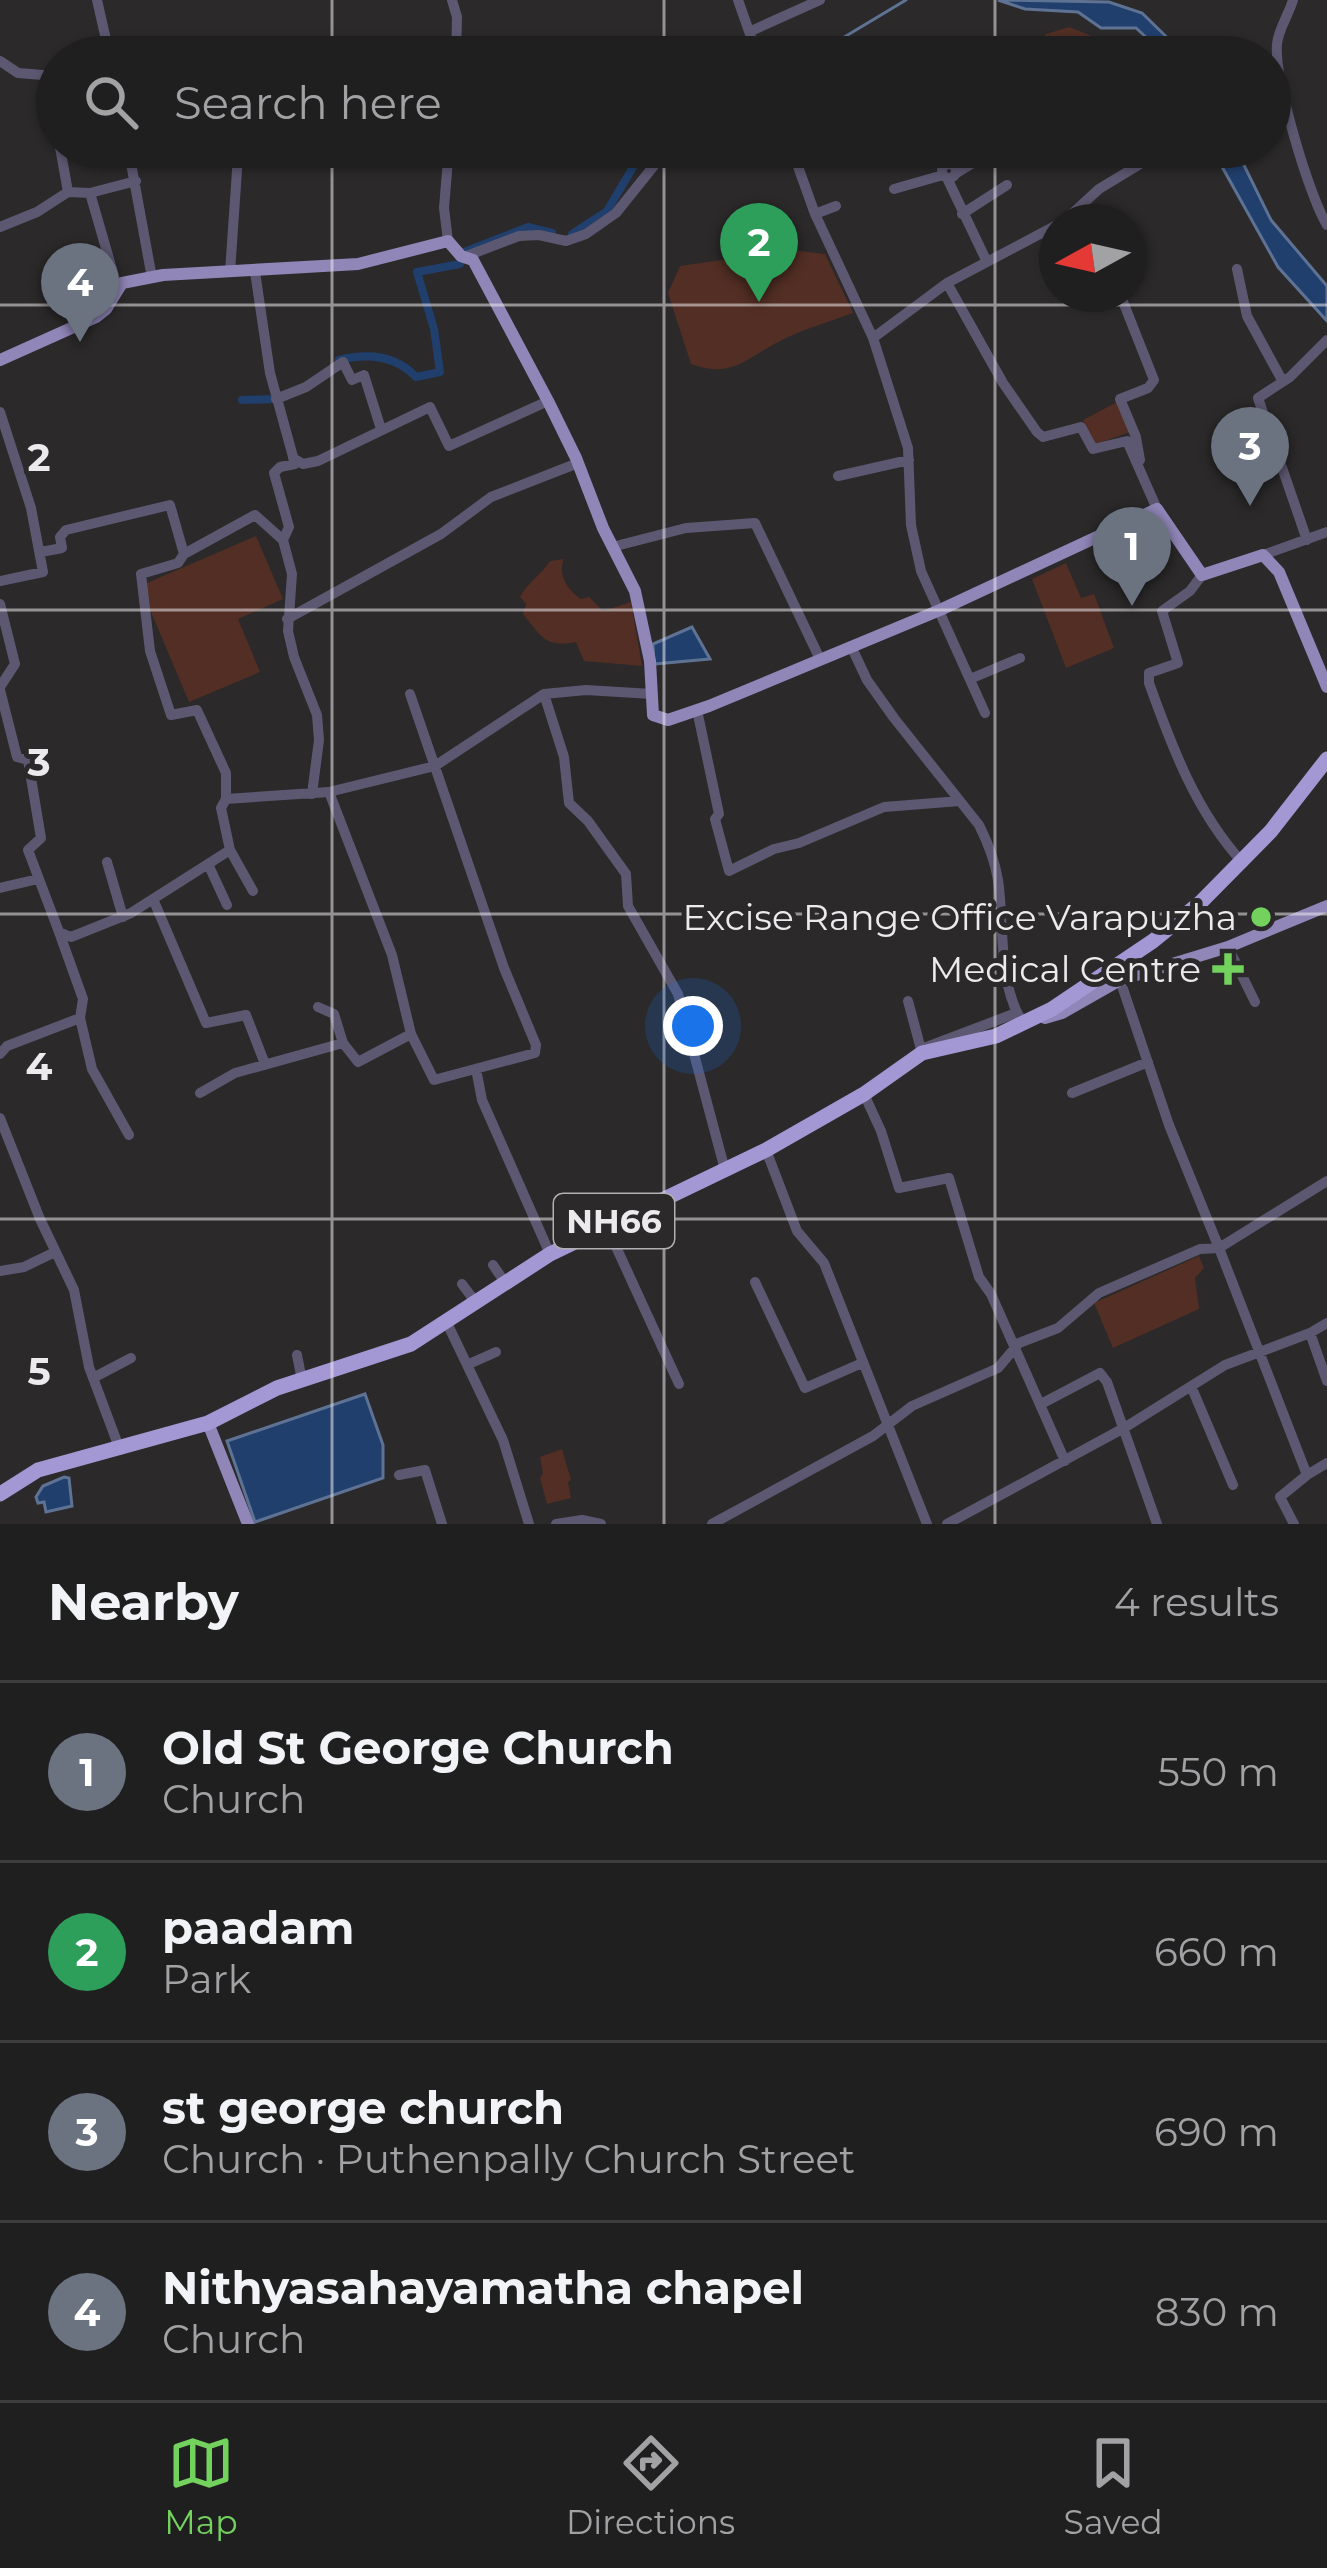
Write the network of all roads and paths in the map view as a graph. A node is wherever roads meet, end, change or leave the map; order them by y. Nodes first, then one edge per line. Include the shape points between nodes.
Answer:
1 (97, 0) edge
2 (452, 0) edge
3 (738, 0) edge
4 (820, 0) edge
5 (1293, 0) edge
6 (751, 32) junction
7 (105, 36) edge
8 (457, 36) edge
9 (752, 36) edge
10 (1279, 36) edge
11 (0, 61) edge
12 (36, 74) edge
13 (1291, 113) edge
14 (64, 168) edge
15 (133, 168) edge
16 (237, 168) edge
17 (447, 168) edge
18 (652, 168) edge
19 (799, 168) edge
20 (946, 168) edge
21 (958, 168) edge
22 (1134, 168) edge
23 (948, 173) junction
24 (136, 181) junction
25 (1007, 184) dead end
26 (894, 189) dead end
27 (68, 192) junction
28 (90, 193) junction
29 (1089, 204) edge
30 (836, 206) dead end
31 (815, 214) junction
32 (962, 214) junction
33 (1327, 225) edge
34 (0, 227) edge
35 (1039, 235) edge
36 (448, 241) junction
37 (463, 256) junction
38 (987, 262) junction
39 (1237, 269) dead end
40 (230, 272) junction
41 (255, 272) junction
42 (152, 278) junction
43 (122, 283) junction
44 (947, 283) junction
45 (1127, 312) edge
46 (872, 338) junction
47 (1327, 340) edge
48 (0, 360) edge
49 (1282, 380) junction
50 (275, 399) junction
51 (548, 401) junction
52 (0, 412) edge
53 (382, 428) junction
54 (292, 458) junction
55 (909, 460) junction
56 (578, 463) junction
57 (1140, 470) junction
58 (838, 476) dead end
59 (284, 504) junction
60 (1157, 509) junction
61 (255, 515) junction
62 (1327, 532) edge
63 (283, 540) junction
64 (1307, 540) junction
65 (612, 547) junction
66 (41, 552) junction
67 (184, 554) junction
68 (1263, 555) junction
69 (1202, 575) junction
70 (0, 581) edge
71 (0, 604) edge
72 (940, 610) junction
73 (287, 619) junction
74 (851, 646) junction
75 (1020, 658) dead end
76 (820, 659) junction
77 (970, 679) junction
78 (1327, 687) edge
79 (0, 688) edge
80 (410, 694) dead end
81 (544, 694) junction
82 (652, 694) junction
83 (697, 710) junction
84 (985, 713) dead end
85 (1327, 759) edge
86 (435, 766) junction
87 (329, 792) junction
88 (312, 794) junction
89 (226, 799) junction
90 (960, 801) junction
91 (230, 850) junction
92 (107, 862) dead end
93 (1243, 863) junction
94 (208, 864) junction
95 (38, 879) junction
96 (0, 888) edge
97 (253, 892) dead end
98 (153, 899) junction
99 (227, 905) dead end
100 (1327, 906) edge
101 (123, 916) junction
102 (59, 932) junction
103 (1228, 947) junction
104 (1120, 980) junction
105 (908, 1001) dead end
106 (1255, 1002) dead end
107 (318, 1007) dead end
108 (80, 1018) junction
109 (1020, 1018) junction
110 (411, 1034) junction
111 (343, 1043) junction
112 (922, 1053) junction
113 (0, 1054) edge
114 (1148, 1062) junction
115 (265, 1064) junction
116 (476, 1069) junction
117 (200, 1093) dead end
118 (1072, 1093) dead end
119 (864, 1094) junction
120 (0, 1118) edge
121 (129, 1135) dead end
122 (766, 1150) junction
123 (725, 1170) junction
124 (1327, 1181) edge
125 (606, 1225) junction
126 (1219, 1248) junction
127 (55, 1252) junction
128 (550, 1254) junction
129 (493, 1265) dead end
130 (0, 1271) edge
131 (755, 1282) dead end
132 (462, 1284) dead end
133 (506, 1284) junction
134 (477, 1304) junction
135 (447, 1323) junction
136 (1327, 1323) edge
137 (1310, 1333) junction
138 (1014, 1349) junction
139 (1256, 1350) junction
140 (496, 1352) dead end
141 (297, 1355) dead end
142 (131, 1358) dead end
143 (862, 1363) junction
144 (469, 1364) junction
145 (93, 1378) junction
146 (302, 1380) junction
147 (1327, 1381) edge
148 (680, 1384) dead end
149 (1192, 1386) junction
150 (1041, 1404) junction
151 (888, 1421) junction
152 (208, 1423) junction
153 (1124, 1428) junction
154 (120, 1450) junction
155 (1065, 1461) junction
156 (1327, 1463) edge
157 (399, 1475) dead end
158 (1307, 1475) junction
159 (1233, 1485) dead end
160 (0, 1494) edge
161 (248, 1524) edge
162 (442, 1524) edge
163 (529, 1524) edge
164 (556, 1524) edge
165 (602, 1524) edge
166 (712, 1524) edge
167 (927, 1524) edge
168 (947, 1524) edge
169 (1157, 1524) edge
170 (1294, 1524) edge

1 - 7 street
2 - 8 street
3 - 6 street
4 - 6 street
5 - 10 street
6 - 9 street
11 - 12 street
13 - 33 street via 1310,192
14 - 27 street
15 - 24 street
16 - 40 street
17 - 36 street
18 - 37 street via 616,214 586,234 566,241 519,236
19 - 31 street
20 - 23 street
21 - 23 street
22 - 29 street
23 - 26 street
23 - 32 street
24 - 28 street
24 - 42 street
25 - 32 street
27 - 28 street
27 - 34 street
28 - 43 street
30 - 31 street
31 - 46 street
32 - 38 street
35 - 38 street
36 - 37 main road
36 - 41 main road via 358,264
37 - 51 main road via 473,260
38 - 44 street
39 - 49 street via 1247,316
40 - 41 main road
40 - 42 main road
41 - 50 street
42 - 43 main road
43 - 48 main road via 95,317
44 - 46 street
44 - 57 street via 1037,432 1081,427 1093,449 1127,441
45 - 57 street via 1154,380 1120,399
46 - 55 street
47 - 49 street
49 - 64 street via 1258,398
50 - 53 street via 343,362 352,380 364,375
50 - 54 street
51 - 53 street via 449,446 430,407
51 - 56 main road
52 - 66 street
53 - 54 street via 318,461
54 - 59 street via 295,464 274,473
55 - 58 street
55 - 72 street via 916,548
56 - 65 main road
56 - 73 street via 491,497 442,534
57 - 60 street
59 - 61 street
59 - 63 street
60 - 69 main road
60 - 72 main road
61 - 63 street
61 - 67 street
62 - 64 street
63 - 73 street via 292,574
64 - 68 street
65 - 76 street via 686,528 754,524
65 - 82 main road via 635,591
66 - 67 street via 62,548 66,530 170,505
66 - 70 street via 43,572
67 - 89 street via 142,574 148,639 171,715 197,710 204,723 226,773
68 - 69 main road
68 - 78 main road via 1279,572
69 - 93 street via 1162,611 1178,663 1149,673 1149,683 1188,779
71 - 79 street via 15,664
72 - 74 main road
72 - 77 street
73 - 88 street via 317,715
74 - 76 main road
74 - 90 street via 867,680
75 - 77 street
76 - 83 main road
77 - 84 street
79 - 95 street via 16,758 28,760 41,838 28,850
80 - 86 street
81 - 82 street
81 - 86 street
81 - 123 street via 569,803 626,874 628,906 678,994
82 - 83 main road via 652,715
83 - 90 street via 729,871 884,807
85 - 93 highway, NH66
86 - 87 street
86 - 116 street via 536,1045 526,1056
87 - 88 street
87 - 110 street via 392,955
88 - 89 street
89 - 91 street
90 - 109 street via 979,825 998,876 1006,971
91 - 94 street
91 - 97 street
92 - 101 street
93 - 109 highway, NH66 via 1153,941 1052,1009
94 - 98 street
94 - 99 street
95 - 96 street
95 - 102 street
98 - 101 street
98 - 115 street via 206,1023 245,1015
100 - 103 main road
101 - 102 street via 71,937
102 - 108 street via 83,999
103 - 104 main road
103 - 106 street
104 - 109 main road via 1062,1013
104 - 114 street
105 - 112 street
107 - 111 street via 334,1014
108 - 113 street
108 - 121 street via 92,1069
109 - 112 highway, NH66 via 996,1036
110 - 111 street via 358,1062
110 - 116 street via 434,1080
111 - 115 street
112 - 119 highway, NH66
114 - 118 street
114 - 126 street
115 - 117 street
116 - 128 street
119 - 122 highway, NH66
119 - 138 street via 899,1188 949,1178 979,1277
120 - 127 street
122 - 123 highway, NH66
122 - 143 street via 797,1231 824,1263
123 - 125 highway, NH66
124 - 126 street
125 - 128 highway, NH66
125 - 148 street
126 - 138 street via 1099,1293 1058,1328
126 - 139 street
127 - 130 street
127 - 145 street via 74,1290
128 - 133 highway, NH66
129 - 133 street
131 - 143 street via 805,1388
132 - 134 street
133 - 134 highway, NH66
134 - 135 highway, NH66
135 - 144 street
135 - 146 highway, NH66 via 411,1344
136 - 137 street
137 - 139 street
137 - 147 street
138 - 150 street
138 - 151 street via 998,1368
139 - 149 street
139 - 158 street
140 - 144 street
141 - 146 street
142 - 145 street
143 - 151 street
144 - 163 street
145 - 154 street
146 - 152 highway, NH66
149 - 153 street
149 - 159 street
150 - 153 street via 1100,1373
150 - 155 street
151 - 166 street
151 - 167 street
152 - 154 highway, NH66
152 - 161 main road
153 - 155 street
153 - 169 street
154 - 160 highway, NH66 via 38,1470
155 - 168 street
156 - 158 street
157 - 162 street via 425,1470
158 - 170 street via 1280,1497
164 - 165 street

